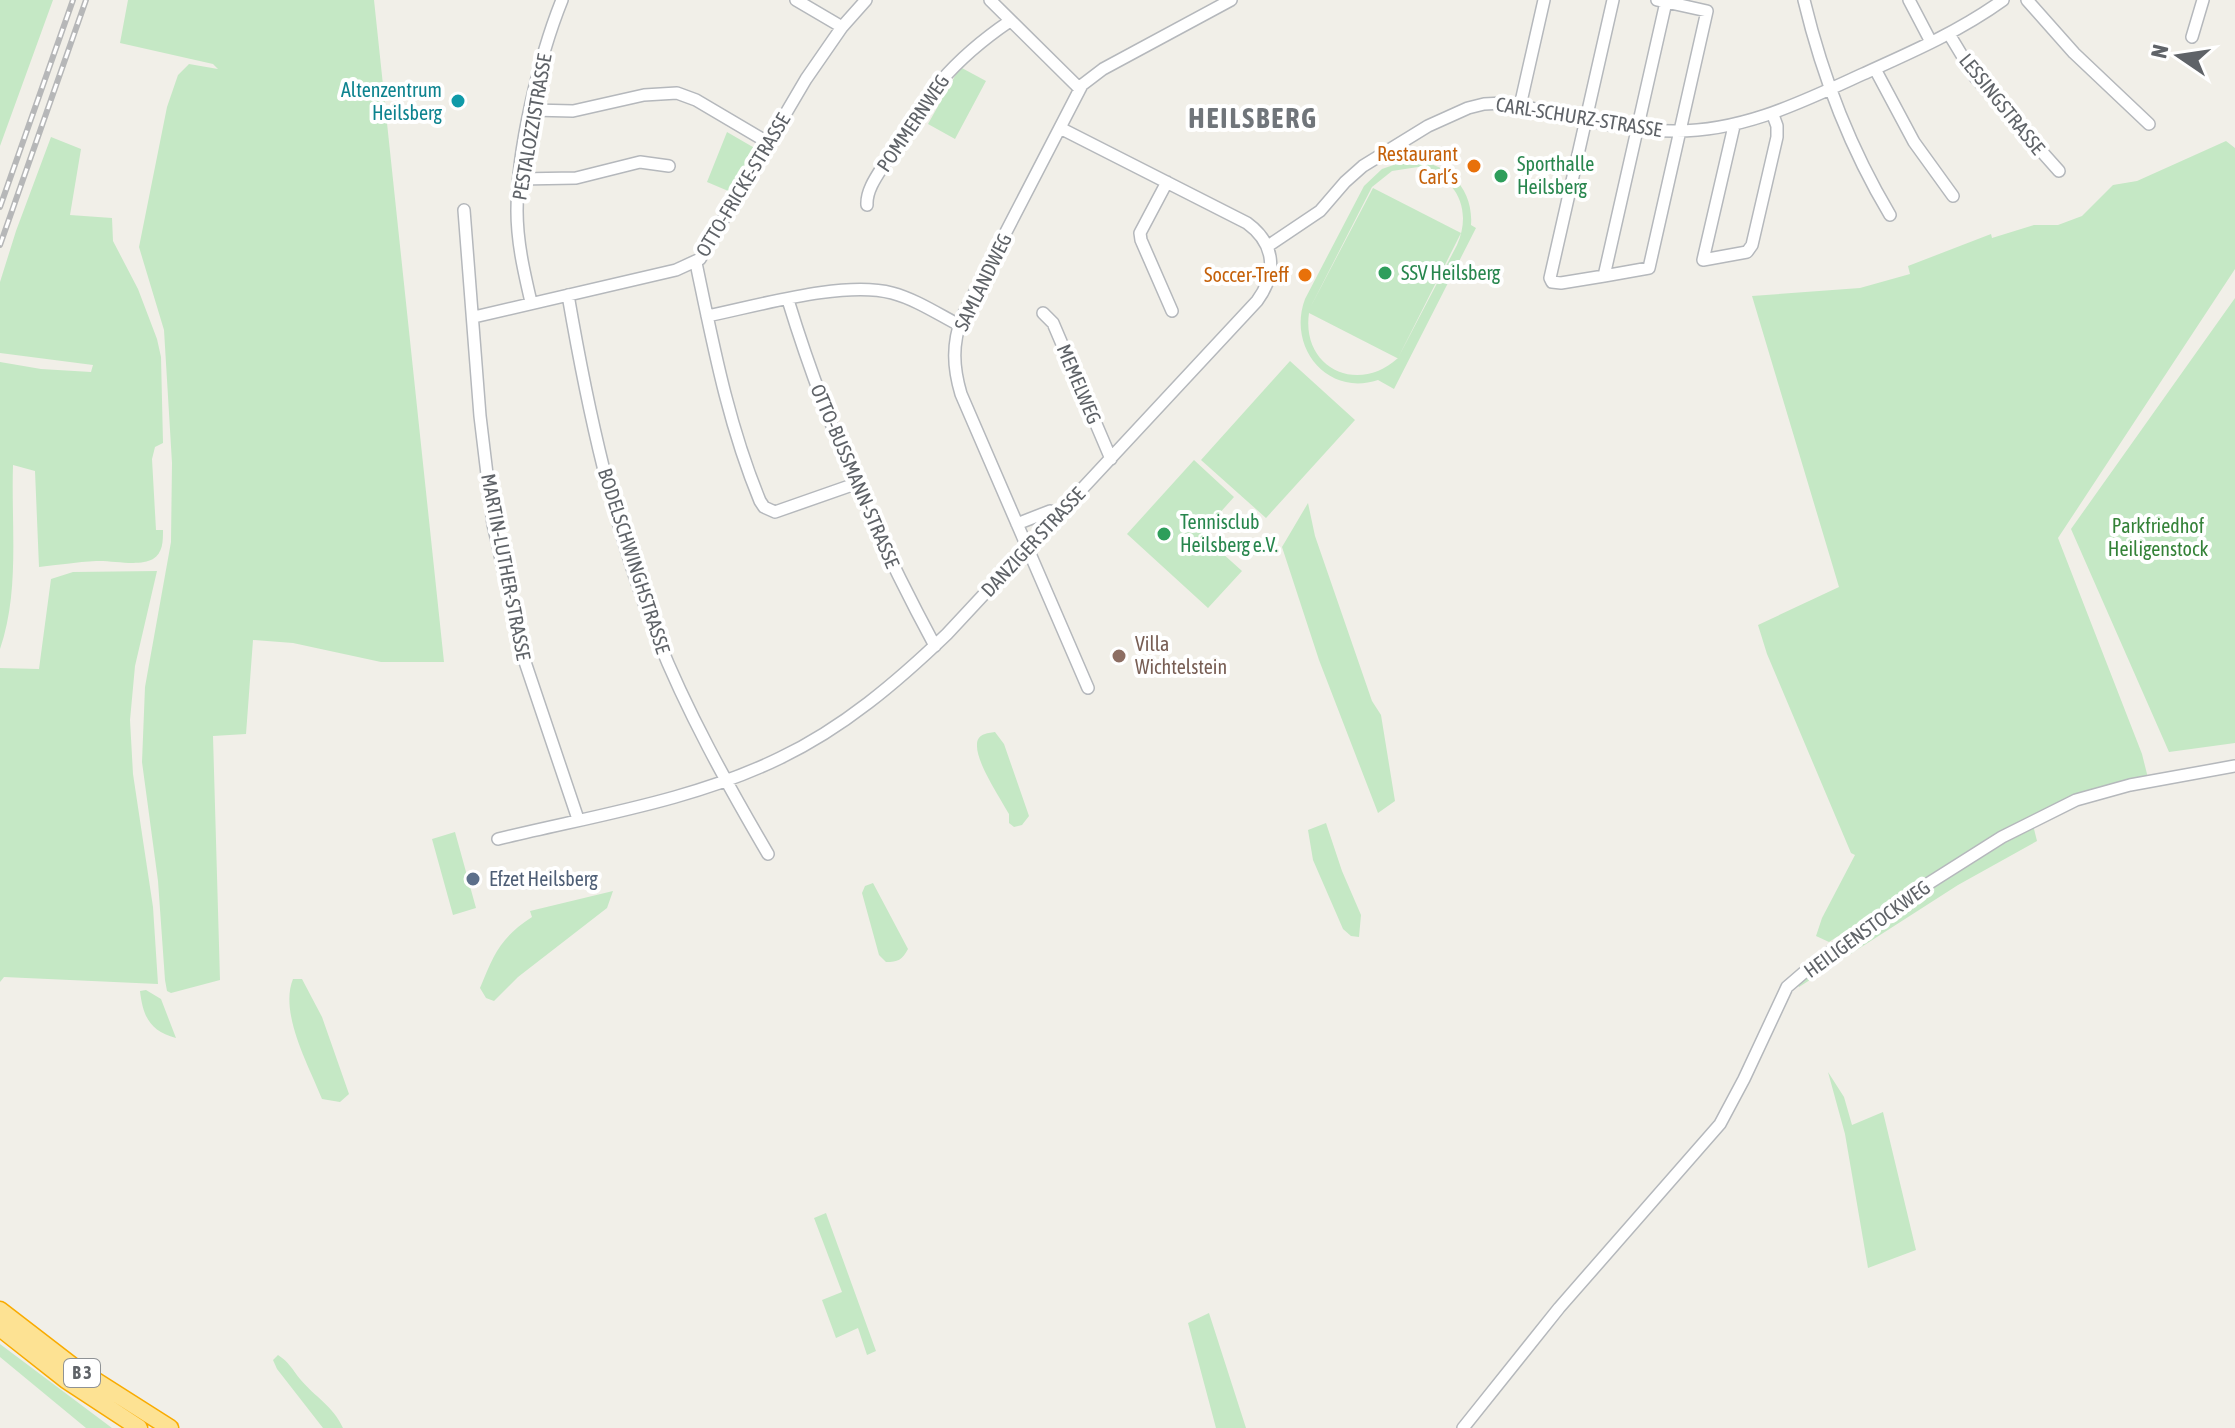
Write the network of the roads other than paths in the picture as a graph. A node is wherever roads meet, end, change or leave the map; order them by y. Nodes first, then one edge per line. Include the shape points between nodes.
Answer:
1 (562, 0) edge
2 (796, 0) edge
3 (866, 0) edge
4 (990, 0) edge
5 (1231, 0) edge
6 (1544, 0) edge
7 (1613, 0) edge
8 (1804, 0) edge
9 (1909, 0) edge
10 (2003, 0) edge
11 (2027, 0) edge
12 (2203, 0) edge
13 (1662, 1) edge
14 (1709, 6) edge
15 (1010, 21) junction
16 (842, 27) junction
17 (1949, 34) junction
18 (2192, 37) dead end
19 (1931, 42) junction
20 (1875, 69) junction
21 (1080, 89) junction
22 (1831, 89) junction
23 (1520, 106) junction
24 (532, 110) junction
25 (1773, 115) junction
26 (1586, 119) junction
27 (2149, 124) dead end
28 (1734, 126) junction
29 (1060, 128) junction
30 (1636, 129) junction
31 (1680, 131) junction
32 (769, 143) junction
33 (669, 166) dead end
34 (2059, 171) dead end
35 (519, 179) junction
36 (1167, 182) junction
37 (1953, 196) dead end
38 (867, 205) dead end
39 (464, 210) dead end
40 (1890, 215) dead end
41 (1268, 246) junction
42 (696, 263) junction
43 (1604, 276) junction
44 (568, 295) junction
45 (788, 300) junction
46 (531, 302) junction
47 (1172, 311) dead end
48 (1043, 313) dead end
49 (707, 316) junction
50 (474, 317) junction
51 (959, 325) junction
52 (1111, 459) junction
53 (855, 484) junction
54 (1060, 514) junction
55 (1017, 524) junction
56 (1028, 548) junction
57 (935, 646) junction
58 (1088, 688) dead end
59 (2235, 766) edge
60 (726, 781) junction
61 (578, 819) junction
62 (498, 839) dead end
63 (768, 854) dead end
64 (0, 1310) edge
65 (0, 1328) edge
66 (139, 1428) edge
67 (170, 1428) edge
68 (1463, 1428) edge

1 - 24 street, PESTALOZZISTRASSE
2 - 16 street
3 - 16 street, OTTO-FRICKE-STRASSE
4 - 15 street
5 - 21 street, SAMLANDWEG via 1103,69
6 - 23 street
7 - 26 street
8 - 22 street
9 - 19 street
10 - 17 street, CARL-SCHURZ-STRASSE
11 - 27 street
12 - 18 street
13 - 14 street
13 - 30 street
14 - 31 street
15 - 21 street
15 - 38 street, POMMERNWEG via 970,49 939,81 885,163 866,196
16 - 32 street, OTTO-FRICKE-STRASSE
17 - 19 street, CARL-SCHURZ-STRASSE
17 - 34 street, LESSINGSTRASSE via 1975,77
19 - 20 street, CARL-SCHURZ-STRASSE
20 - 22 street, CARL-SCHURZ-STRASSE
20 - 37 street via 1914,142
21 - 29 street, SAMLANDWEG
22 - 25 street, CARL-SCHURZ-STRASSE
22 - 40 street via 1851,142
23 - 26 street, CARL-SCHURZ-STRASSE
23 - 41 street, CARL-SCHURZ-STRASSE via 1476,106 1414,134 1353,174 1329,204
24 - 32 street via 573,111 677,93
24 - 35 street, PESTALOZZISTRASSE
25 - 28 street, CARL-SCHURZ-STRASSE
25 - 28 street via 1777,137 1752,245 1747,252 1703,260
26 - 30 street, CARL-SCHURZ-STRASSE
26 - 43 street via 1550,278 1561,283
28 - 31 street, CARL-SCHURZ-STRASSE
29 - 36 street
29 - 51 street, SAMLANDWEG
30 - 31 street, CARL-SCHURZ-STRASSE
30 - 43 street
31 - 43 street via 1649,268
32 - 42 street, OTTO-FRICKE-STRASSE
33 - 35 street via 640,162 576,178
35 - 46 street, PESTALOZZISTRASSE via 519,237
36 - 41 street via 1247,223
36 - 47 street via 1141,240
39 - 50 street, MARTIN-LUTHER-STRASSE
41 - 52 street, DANZIGER STRASSE via 1272,271 1257,301
42 - 44 street, OTTO-FRICKE-STRASSE
42 - 49 street
44 - 46 street, OTTO-FRICKE-STRASSE
44 - 60 street, BODELSCHWINGHSTRASSE via 593,430 633,571 667,661
45 - 49 street
45 - 51 street via 844,290 886,291
45 - 53 street, OTTO-BUSSMANN-STRASSE
46 - 50 street, OTTO-FRICKE-STRASSE
48 - 52 street, MEMELWEG via 1053,323
49 - 53 street via 736,435 764,507 775,512
50 - 61 street, MARTIN-LUTHER-STRASSE via 484,455 500,560 528,673
51 - 55 street, SAMLANDWEG via 954,357 961,394
52 - 54 street, DANZIGER STRASSE
53 - 57 street, OTTO-BUSSMANN-STRASSE
54 - 55 street via 1050,511
54 - 56 street, DANZIGER STRASSE
55 - 56 street, SAMLANDWEG
56 - 57 street, DANZIGER STRASSE
56 - 58 street, SAMLANDWEG
57 - 60 street, DANZIGER STRASSE via 827,732
59 - 68 street, HEILIGENSTOCKWEG via 2076,800 2002,837 1816,962 1787,987 1720,1124 1559,1308
60 - 61 street, DANZIGER STRASSE
60 - 63 street, BODELSCHWINGHSTRASSE
61 - 62 street, DANZIGER STRASSE
64 - 67 highway, B 3 via 74,1367
65 - 66 highway, B 3

